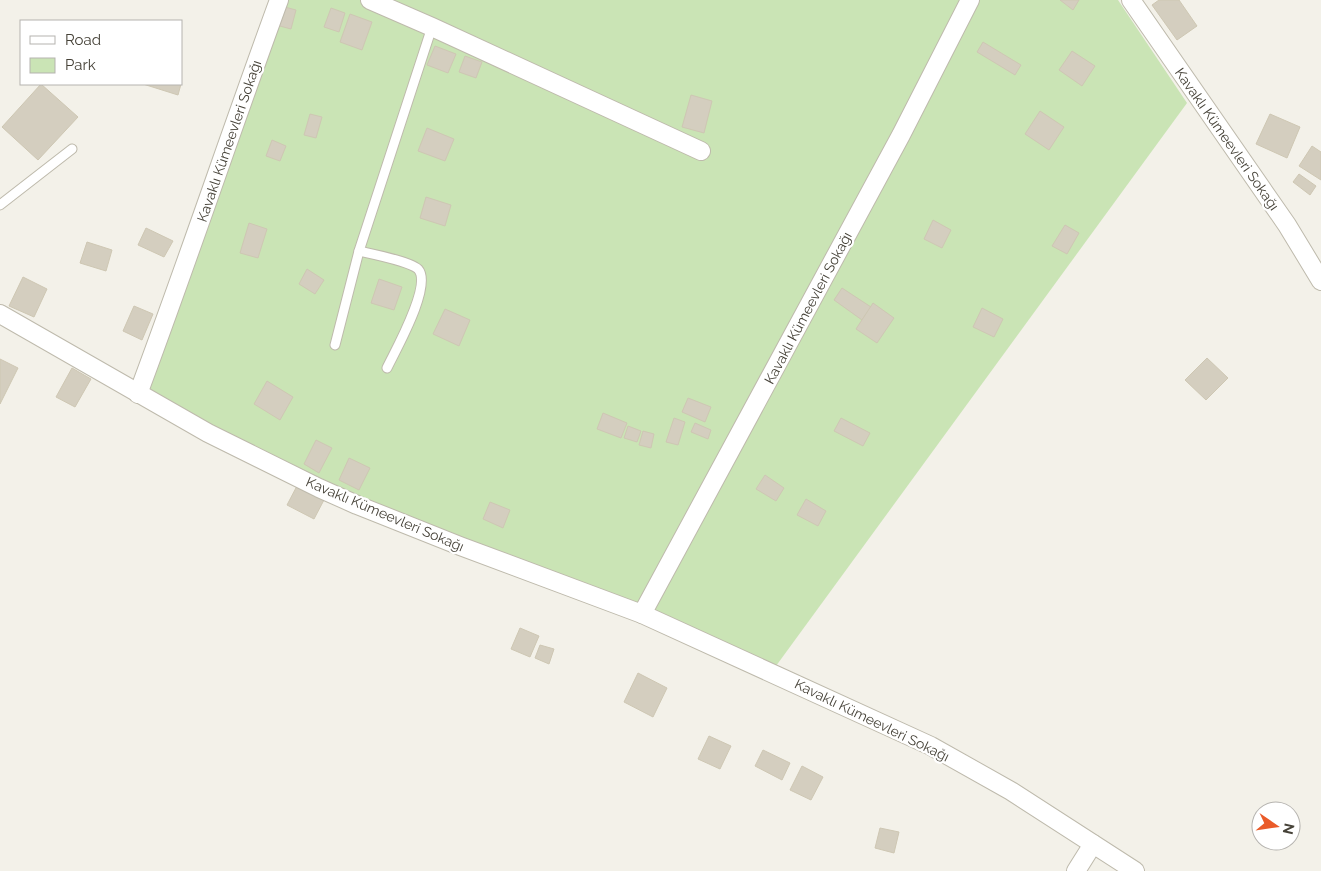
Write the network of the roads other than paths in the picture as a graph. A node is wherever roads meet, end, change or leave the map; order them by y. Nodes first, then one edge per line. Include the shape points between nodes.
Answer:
1 (279, 0) edge
2 (370, 0) edge
3 (970, 0) edge
4 (1131, 0) edge
5 (432, 27) junction
6 (72, 149) dead end
7 (702, 151) dead end
8 (0, 206) edge
9 (359, 251) junction
10 (1321, 281) edge
11 (0, 314) edge
12 (335, 345) dead end
13 (387, 368) dead end
14 (138, 394) junction
15 (642, 614) junction
16 (1093, 844) junction
17 (1076, 871) edge
18 (1135, 871) edge

1 - 14 street, Kavaklı Kümeevleri Sokağı
2 - 5 street
3 - 15 street, Kavaklı Kümeevleri Sokağı via 901,135
4 - 10 street, Kavaklı Kümeevleri Sokağı
5 - 7 street
5 - 9 lane
6 - 8 lane
9 - 12 lane
9 - 13 lane via 403,262 418,269 422,276 418,304
11 - 14 street, Kavaklı Kümeevleri Sokağı
14 - 15 street, Kavaklı Kümeevleri Sokağı via 208,433 349,502
15 - 16 street, Kavaklı Kümeevleri Sokağı via 931,746
16 - 17 street
16 - 18 street, Kavaklı Kümeevleri Sokağı

